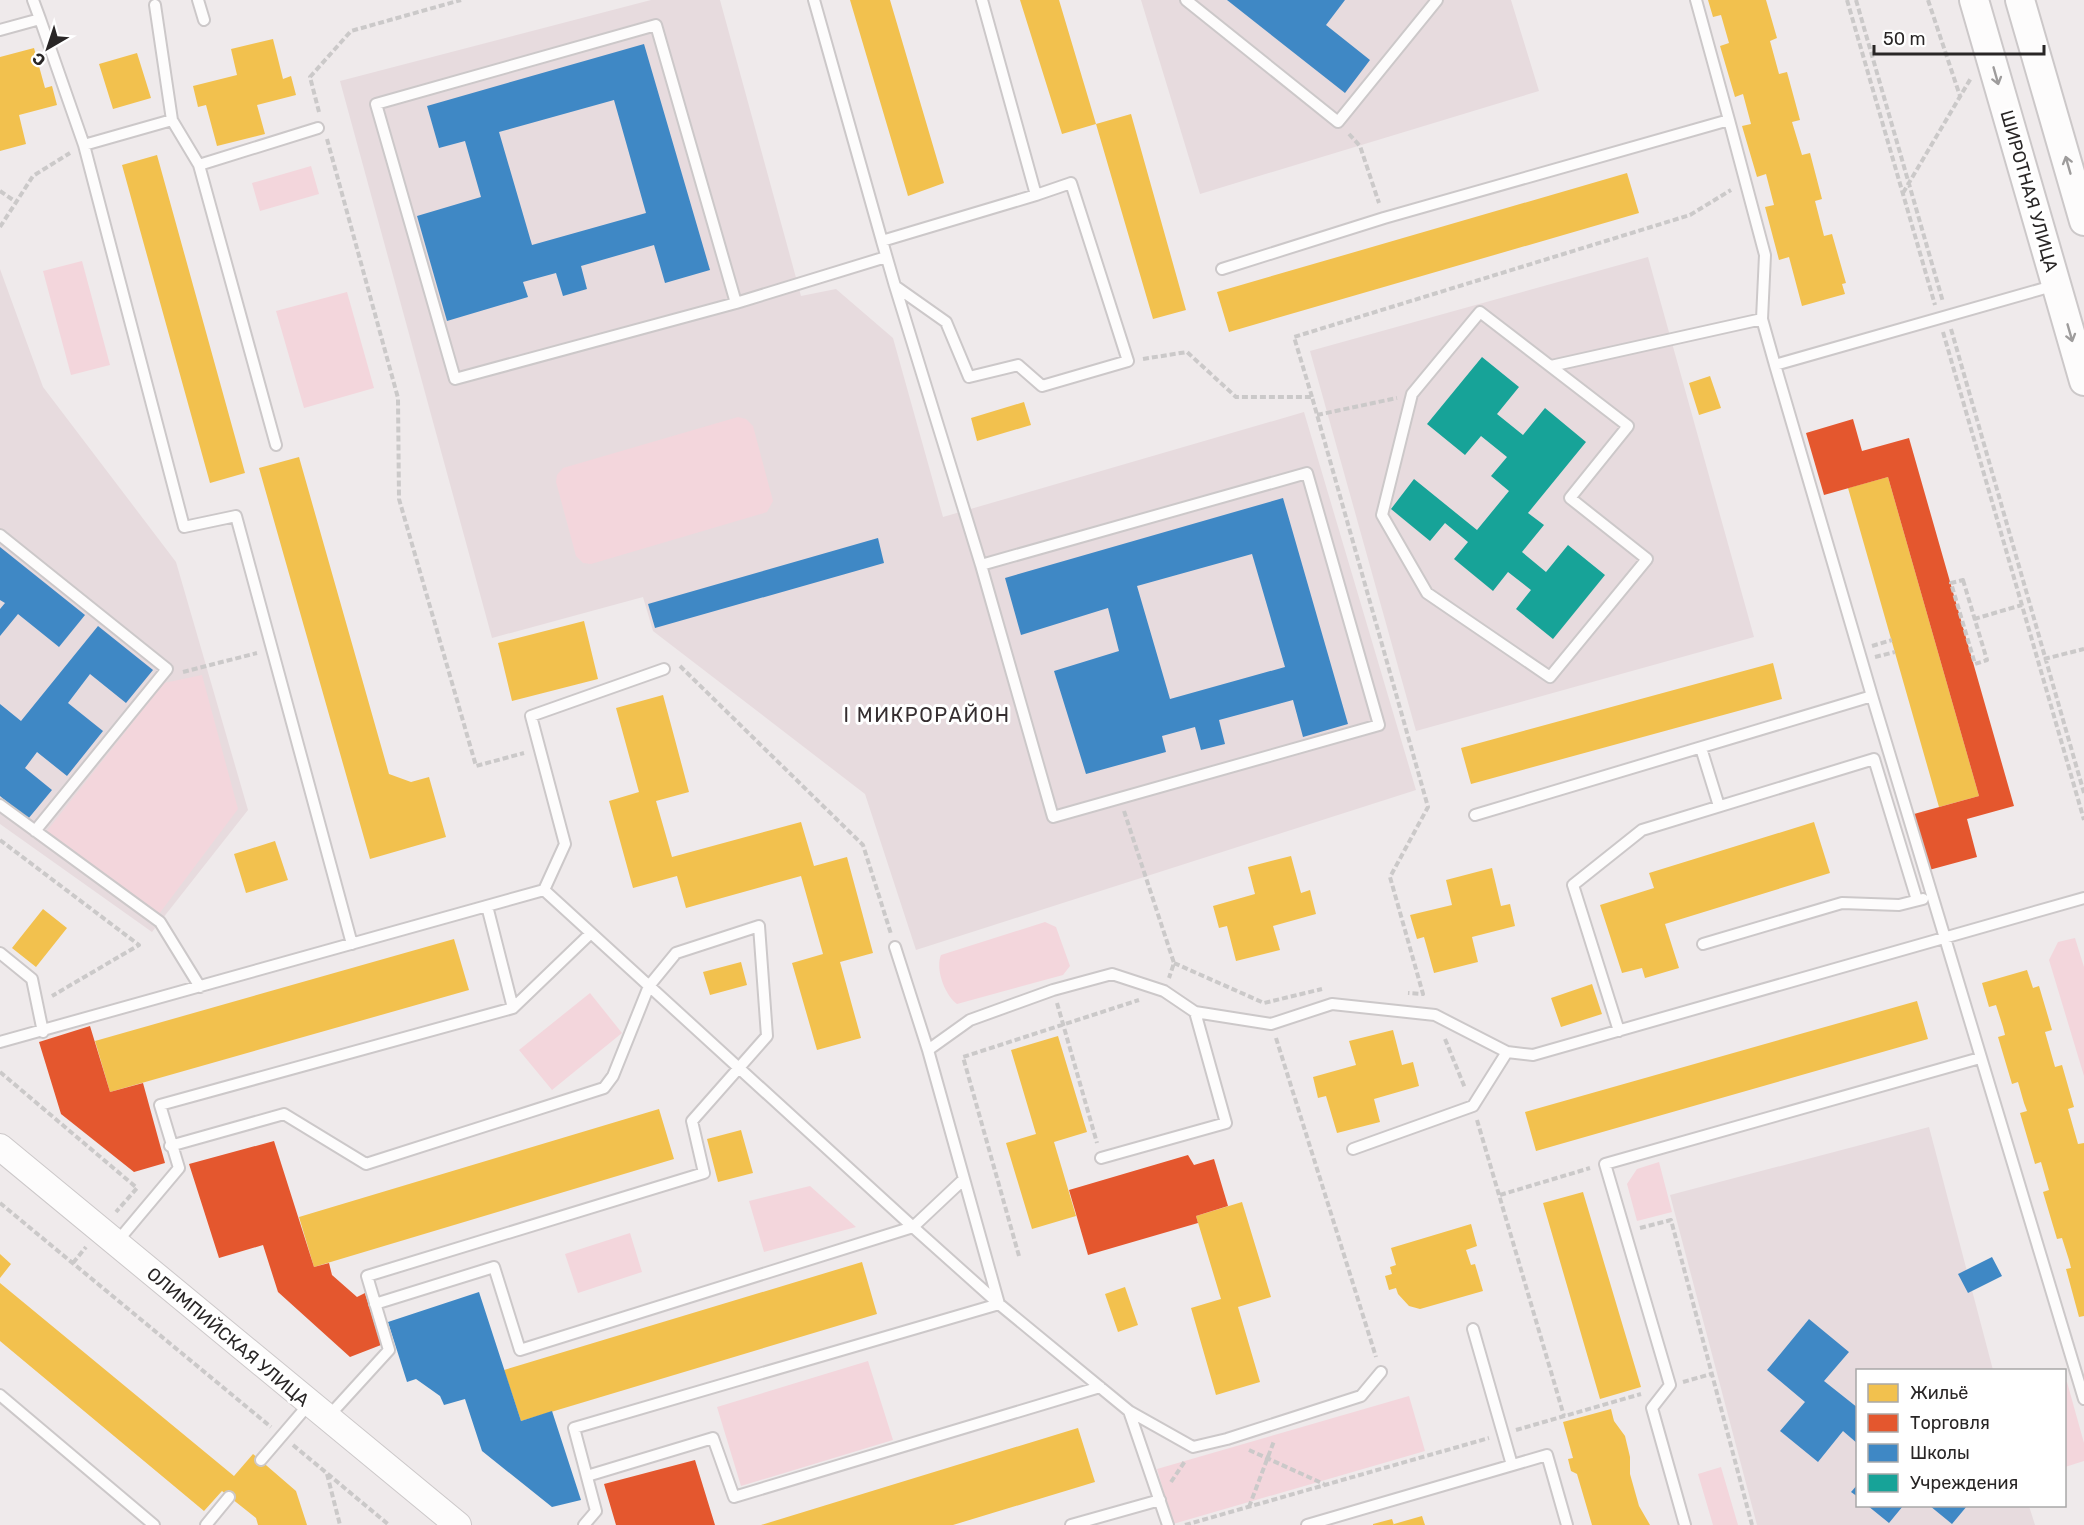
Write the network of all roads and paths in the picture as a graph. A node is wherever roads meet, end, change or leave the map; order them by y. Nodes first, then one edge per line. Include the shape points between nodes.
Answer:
1 (33, 0) edge
2 (198, 0) edge
3 (461, 0) edge
4 (814, 0) edge
5 (982, 0) edge
6 (1186, 0) edge
7 (1437, 0) edge
8 (1696, 0) edge
9 (1847, 0) edge
10 (1856, 0) edge
11 (1928, 0) edge
12 (1974, 0) edge
13 (2020, 0) edge
14 (156, 5) dead end
15 (40, 19) junction
16 (204, 20) dead end
17 (0, 30) edge
18 (1988, 48) junction
19 (1960, 96) junction
20 (172, 120) junction
21 (1729, 120) junction
22 (1338, 122) junction
23 (321, 127) junction
24 (84, 145) junction
25 (199, 165) junction
26 (1745, 181) junction
27 (1909, 184) junction
28 (0, 191) edge
29 (1903, 194) junction
30 (1036, 195) junction
31 (16, 202) junction
32 (1384, 218) junction
33 (2084, 221) edge
34 (0, 227) edge
35 (882, 241) junction
36 (886, 257) junction
37 (1222, 269) dead end
38 (2056, 285) junction
39 (895, 286) junction
40 (736, 303) junction
41 (1943, 316) junction
42 (1762, 319) junction
43 (1775, 365) junction
44 (1551, 366) junction
45 (2084, 381) edge
46 (1412, 394) junction
47 (1312, 397) dead end
48 (1317, 415) dead end
49 (276, 445) dead end
50 (0, 535) edge
51 (981, 565) junction
52 (2022, 605) junction
53 (1974, 619) junction
54 (1892, 640) dead end
55 (1880, 644) dead end
56 (272, 649) junction
57 (2084, 649) edge
58 (1895, 652) dead end
59 (1883, 655) dead end
60 (2045, 659) junction
61 (2038, 661) junction
62 (664, 669) joint
63 (159, 678) junction
64 (1872, 696) junction
65 (1701, 748) junction
66 (540, 749) junction
67 (2084, 793) edge
68 (1120, 798) junction
69 (0, 805) edge
70 (1719, 806) junction
71 (1428, 807) dead end
72 (1475, 815) dead end
73 (2084, 820) edge
74 (35, 831) junction
75 (0, 840) edge
76 (544, 890) junction
77 (1933, 896) junction
78 (2084, 898) edge
79 (1917, 900) junction
80 (488, 906) junction
81 (591, 933) junction
82 (1945, 938) junction
83 (352, 944) junction
84 (1703, 944) dead end
85 (895, 946) joint
86 (0, 953) edge
87 (1174, 963) junction
88 (649, 986) junction
89 (200, 987) junction
90 (1053, 990) junction
91 (1329, 990) dead end
92 (1164, 991) junction
93 (1399, 993) dead end
94 (1423, 994) junction
95 (37, 1005) junction
96 (513, 1008) junction
97 (1195, 1012) junction
98 (1436, 1015) junction
99 (1271, 1024) junction
100 (1064, 1025) junction
101 (1619, 1031) junction
102 (43, 1032) junction
103 (0, 1042) edge
104 (928, 1050) junction
105 (1507, 1052) junction
106 (1980, 1058) junction
107 (740, 1069) junction
108 (0, 1072) edge
109 (1473, 1106) junction
110 (171, 1146) junction
111 (0, 1147) edge
112 (1353, 1149) dead end
113 (1101, 1158) joint
114 (1605, 1164) junction
115 (964, 1179) junction
116 (1500, 1195) junction
117 (0, 1203) edge
118 (913, 1227) junction
119 (1625, 1232) junction
120 (108, 1237) junction
121 (1019, 1256) dead end
122 (375, 1304) junction
123 (999, 1304) junction
124 (1473, 1329) dead end
125 (1381, 1372) joint
126 (1711, 1374) junction
127 (1670, 1385) junction
128 (1100, 1387) junction
129 (0, 1395) edge
130 (2084, 1399) edge
131 (318, 1411) junction
132 (1129, 1411) junction
133 (1564, 1416) junction
134 (1281, 1420) junction
135 (1504, 1433) junction
136 (282, 1436) junction
137 (1227, 1439) junction
138 (1193, 1447) junction
139 (1267, 1459) junction
140 (261, 1460) dead end
141 (1512, 1465) junction
142 (327, 1474) junction
143 (587, 1476) junction
144 (1326, 1484) junction
145 (230, 1497) dead end
146 (1160, 1500) junction
147 (1249, 1507) junction
148 (154, 1525) edge
149 (206, 1525) edge
150 (340, 1525) edge
151 (389, 1525) edge
152 (458, 1525) edge
153 (584, 1525) edge
154 (1071, 1525) edge
155 (1168, 1525) edge
156 (1185, 1525) edge
157 (1307, 1525) edge
158 (1567, 1525) edge
159 (1685, 1525) edge
160 (1752, 1525) edge

1 - 15 lane
2 - 16 lane
3 - 23 path via 351,30 310,78
4 - 35 lane
5 - 30 lane
6 - 22 lane
7 - 22 lane
8 - 21 lane
9 - 29 path
10 - 27 path
11 - 19 path
12 - 18 main road, ШИРОТНАЯ УЛИЦА
33 -> 13 main road
14 - 20 lane
15 - 17 lane
15 - 24 lane
18 - 19 path
18 -> 38 main road, ШИРОТНАЯ УЛИЦА
19 - 27 path
20 - 24 lane
20 - 25 lane
21 - 26 lane
21 - 32 lane
22 - 32 path via 1360,146
23 - 25 lane
23 - 66 path via 398,398 399,499 476,766
24 - 31 path via 33,176
24 - 56 lane via 184,527 236,516
25 - 49 lane
26 - 42 lane via 1765,255
26 - 47 path via 1690,215 1294,337
27 - 29 path
27 - 41 path
28 - 31 path
29 - 41 path
30 - 35 lane
30 - 39 lane via 1071,183 1128,361 1042,386 1018,365 969,377 946,322
31 - 34 path
32 - 37 lane
35 - 36 lane
36 - 39 lane
36 - 40 lane
38 - 41 lane
38 -> 45 main road, ШИРОТНАЯ УЛИЦА
39 - 51 lane
40 - 40 lane via 455,379 376,104 656,25
41 - 43 lane
41 - 52 path
41 - 60 path
42 - 43 lane
42 - 44 lane
43 - 64 lane
44 - 46 lane via 1480,312
44 - 46 lane via 1628,426 1570,498 1647,559 1550,677 1427,593 1382,515
46 - 48 path
50 - 63 lane via 167,669
51 - 68 lane via 1053,817
51 - 68 lane via 1307,473 1379,725
52 - 53 path
52 - 61 path
53 - 53 path via 1963,580 1951,583 1975,664 1987,660
54 - 55 path
56 - 63 path
56 - 83 lane
57 - 60 path
58 - 59 path
60 - 61 path
60 - 67 path
61 - 73 path
62 - 66 lane via 531,716
62 - 85 path via 679,665 863,845
63 - 74 lane
64 - 65 lane
64 - 77 lane
65 - 70 lane
65 - 72 lane
66 - 76 lane via 565,844
68 - 87 path
69 - 74 lane
70 - 79 lane via 1874,759
70 - 101 lane via 1642,830 1573,885
71 - 94 path via 1390,876
74 - 89 lane via 160,922
75 - 95 path via 139,945
76 - 80 lane
76 - 81 lane
77 - 79 lane
77 - 82 lane
78 - 82 lane
79 - 84 lane via 1899,906 1842,903
80 - 83 lane
80 - 96 lane
81 - 88 lane
81 - 96 lane
82 - 101 lane
82 - 106 lane
83 - 89 lane
85 - 104 lane
86 - 95 lane via 32,979
87 - 91 path via 1264,1004 1317,989
87 - 92 path
88 - 107 lane
88 - 107 lane via 676,953 759,926 767,1036
88 - 110 lane via 613,1076 604,1088 366,1164 284,1114
89 - 102 lane
90 - 92 lane via 1112,974
90 - 100 path
90 - 104 lane via 970,1020
92 - 97 lane
92 - 100 path
93 - 94 path
94 - 98 path
95 - 102 lane
96 - 110 lane via 160,1105
97 - 99 lane
97 - 113 lane via 1226,1123
98 - 99 lane via 1332,1004
98 - 105 lane
98 - 109 path
99 - 125 path
100 - 113 path
100 - 121 path via 963,1057
101 - 105 lane via 1533,1055
102 - 103 lane
104 - 115 lane
105 - 109 lane
106 - 114 lane
106 - 130 lane
107 - 118 lane
107 - 122 lane via 692,1121 704,1173 367,1276
108 - 120 path via 137,1188
109 - 112 lane
109 - 116 path
110 - 120 lane via 179,1168
111 - 120 street, ОЛИМПИЙСКАЯ УЛИЦА
114 - 116 path
114 - 119 lane
115 - 118 lane
115 - 123 lane
116 - 133 path
117 - 136 path
118 - 122 lane via 520,1350 494,1267
118 - 123 lane
119 - 126 path via 1671,1220
119 - 127 lane
120 - 131 street, ОЛИМПИЙСКАЯ УЛИЦА
122 - 131 lane via 389,1350
123 - 128 lane
123 - 143 lane via 574,1428
124 - 135 lane
125 - 134 lane via 1361,1396
126 - 127 path
126 - 160 path
127 - 133 path
127 - 159 lane via 1652,1407
128 - 132 lane
128 - 143 lane via 734,1497 713,1438
129 - 148 lane
131 - 136 lane
131 - 152 street, ОЛИМПИЙСКАЯ УЛИЦА
132 - 138 lane
132 - 146 lane
133 - 135 path
134 - 137 lane
134 - 139 path
135 - 141 lane
135 - 144 path
136 - 140 lane
136 - 142 path
137 - 138 lane
137 - 139 path
138 - 146 path
139 - 144 path
139 - 147 path
141 - 157 lane
141 - 158 lane via 1547,1455
142 - 150 path
142 - 151 path
143 - 153 lane via 596,1511
144 - 147 path
145 - 149 lane
146 - 154 lane
146 - 155 lane
147 - 156 path

